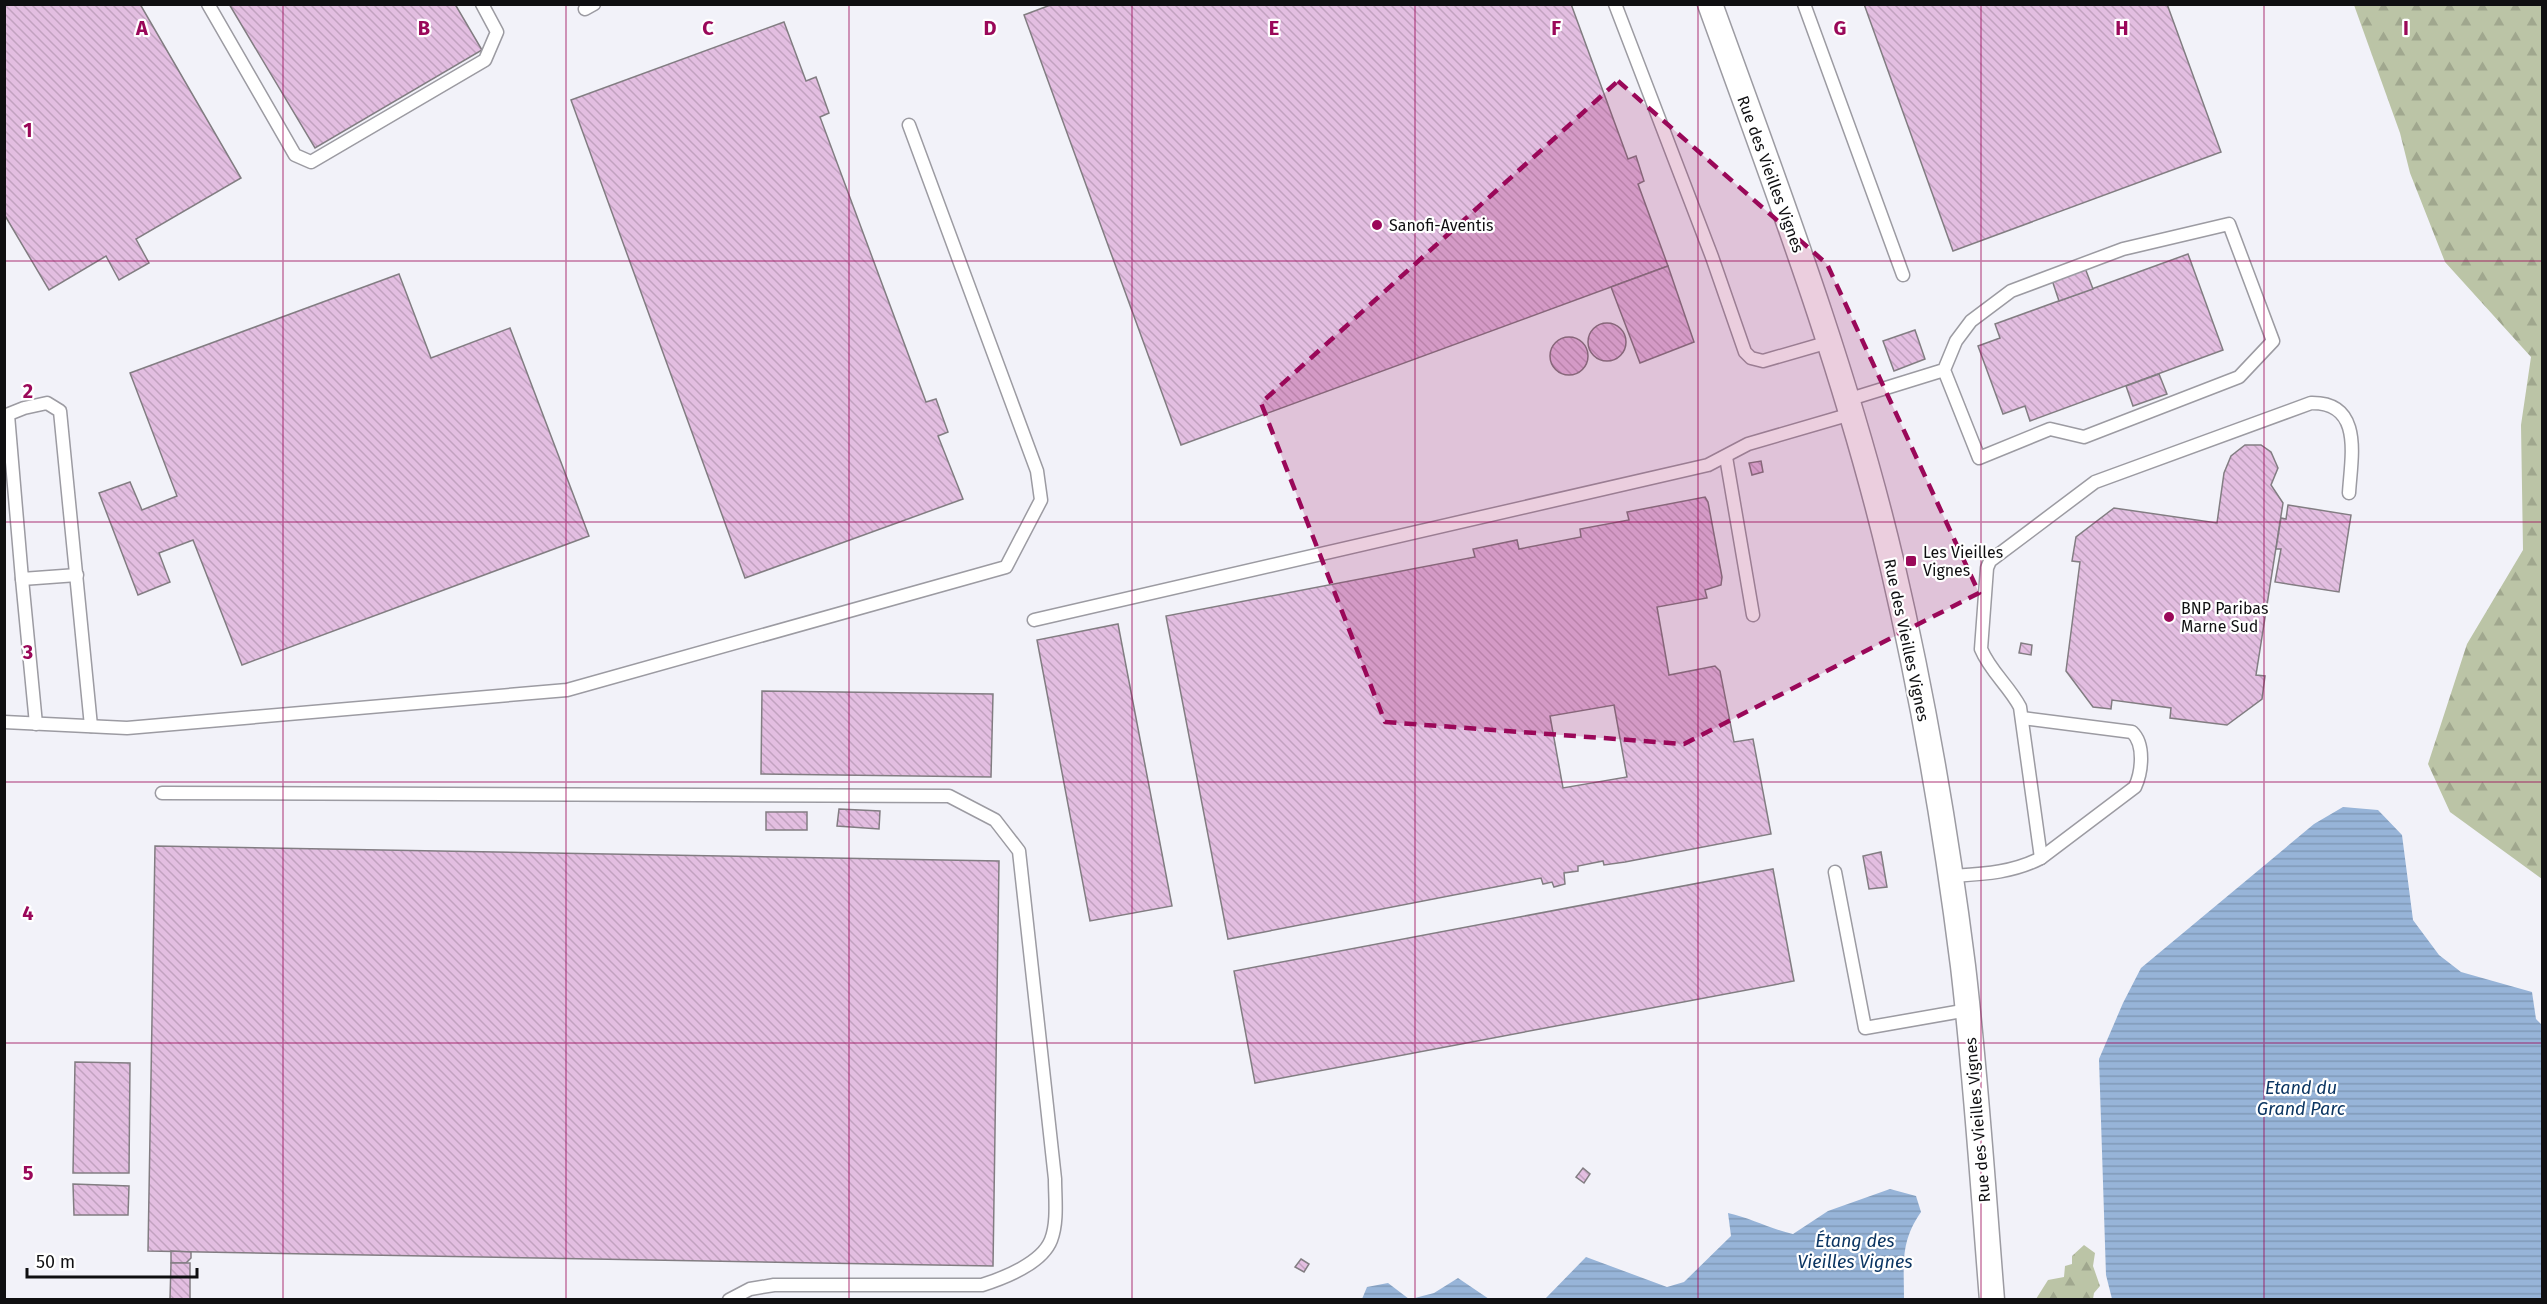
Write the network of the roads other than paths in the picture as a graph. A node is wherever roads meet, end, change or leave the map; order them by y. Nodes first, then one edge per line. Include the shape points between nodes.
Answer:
1 (208, 4) edge
2 (482, 4) edge
3 (1615, 4) edge
4 (1710, 4) edge
5 (1804, 4) edge
6 (909, 125) dead end
7 (1903, 275) dead end
8 (1829, 342) junction
9 (1944, 370) junction
10 (1849, 407) junction
11 (6, 415) edge
12 (1726, 457) junction
13 (2349, 493) dead end
14 (77, 575) junction
15 (22, 579) junction
16 (1753, 615) dead end
17 (1034, 620) dead end
18 (2022, 718) junction
19 (4, 722) edge
20 (36, 724) junction
21 (91, 726) junction
22 (162, 794) dead end
23 (2041, 858) junction
24 (1835, 872) dead end
25 (1951, 876) junction
26 (1968, 1010) junction
27 (729, 1299) edge
28 (1992, 1299) edge

1 - 2 lane via 295,155 311,162 485,60 497,32
3 - 8 lane via 1745,352 1763,361
4 - 8 street, Rue des Vieilles Vignes
5 - 7 lane
6 - 21 lane via 1037,471 1041,500 1006,567 567,690 127,728
8 - 10 street, Rue des Vieilles Vignes
9 - 9 lane via 1979,458 2050,429 2084,437 2239,377 2273,341 2229,224 2123,249 2011,291 1971,321 1956,341
9 - 10 lane
10 - 12 lane via 1748,444
10 - 25 street, Rue des Vieilles Vignes via 1886,542 1913,662
11 - 14 lane via 47,403 60,411
11 - 15 lane
12 - 16 lane
12 - 17 lane via 1708,465
13 - 18 lane via 2352,430 2336,409 2324,403 2094,482 1994,557 1988,568 1981,649 2014,696
14 - 15 lane
14 - 21 lane
15 - 20 lane
18 - 23 lane
18 - 23 lane via 2132,732 2140,744 2140,777 2135,787
19 - 20 lane
20 - 21 lane
22 - 27 lane via 948,796 995,820 1019,851 1055,1179 1051,1241 1030,1263 982,1286 774,1285 750,1289
23 - 25 lane via 2008,871
24 - 26 lane via 1865,1028
25 - 26 street, Rue des Vieilles Vignes
26 - 28 street, Rue des Vieilles Vignes

